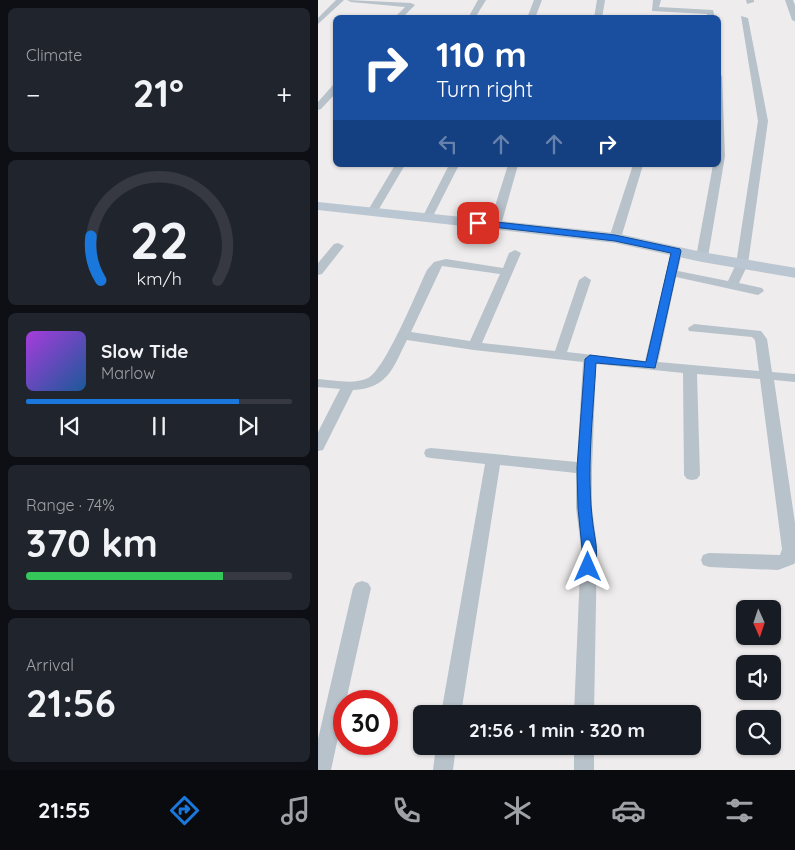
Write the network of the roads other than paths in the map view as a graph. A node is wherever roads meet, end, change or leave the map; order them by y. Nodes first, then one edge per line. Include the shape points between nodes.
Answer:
1 (340, 0) edge
2 (351, 0) edge
3 (482, 0) edge
4 (538, 0) edge
5 (601, 0) edge
6 (657, 0) edge
7 (789, 0) edge
8 (413, 3) edge
9 (710, 12) edge
10 (400, 15) edge
11 (473, 15) edge
12 (532, 15) edge
13 (598, 15) edge
14 (744, 18) dead end
15 (796, 20) edge
16 (318, 22) edge
17 (333, 90) edge
18 (318, 108) edge
19 (399, 167) edge
20 (453, 167) edge
21 (512, 167) edge
22 (637, 167) edge
23 (718, 167) edge
24 (318, 206) edge
25 (372, 212) junction
26 (427, 218) junction
27 (495, 225) junction
28 (615, 238) junction
29 (338, 246) dead end
30 (676, 251) junction
31 (515, 253) dead end
32 (702, 257) junction
33 (742, 264) junction
34 (318, 271) edge
35 (507, 272) junction
36 (672, 273) junction
37 (796, 273) edge
38 (585, 280) dead end
39 (732, 285) junction
40 (758, 291) dead end
41 (694, 328) dead end
42 (402, 335) junction
43 (474, 346) junction
44 (560, 355) junction
45 (590, 359) junction
46 (651, 366) junction
47 (690, 370) junction
48 (766, 376) junction
49 (796, 378) edge
50 (318, 382) edge
51 (349, 385) junction
52 (318, 446) edge
53 (432, 452) dead end
54 (494, 459) junction
55 (584, 468) junction
56 (692, 475) dead end
57 (709, 560) dead end
58 (362, 588) dead end
59 (453, 705) edge
60 (584, 705) edge
61 (445, 755) edge
62 (584, 755) edge
63 (321, 770) edge
64 (443, 770) edge
65 (584, 770) edge

1 - 16 street
2 - 8 street
3 - 11 street
4 - 12 street
5 - 13 street
6 - 9 street via 655,9
7 - 15 street
8 - 10 street
14 - 33 street via 763,121
17 - 18 street
19 - 25 street
20 - 26 street
21 - 27 street
22 - 28 street
23 - 32 street
24 - 25 street
25 - 26 street
26 - 27 street
27 - 28 street
28 - 30 street
29 - 34 street
30 - 32 street
30 - 36 street
31 - 35 street
32 - 33 street
33 - 37 street
33 - 39 street
35 - 42 street via 440,263 433,270
35 - 43 street
36 - 39 street
36 - 46 street
38 - 44 street
39 - 40 street
41 - 48 street via 760,336
42 - 43 street
42 - 51 street via 381,376 364,384
43 - 44 street
44 - 45 street
45 - 46 street
45 - 55 street
46 - 47 street
47 - 48 street
47 - 56 street
48 - 49 street
48 - 57 street via 790,555 784,562 770,564
50 - 51 street
51 - 52 street
53 - 54 street
54 - 55 street
54 - 59 street
55 - 60 street via 589,548
58 - 63 street
61 - 64 street
62 - 65 street

